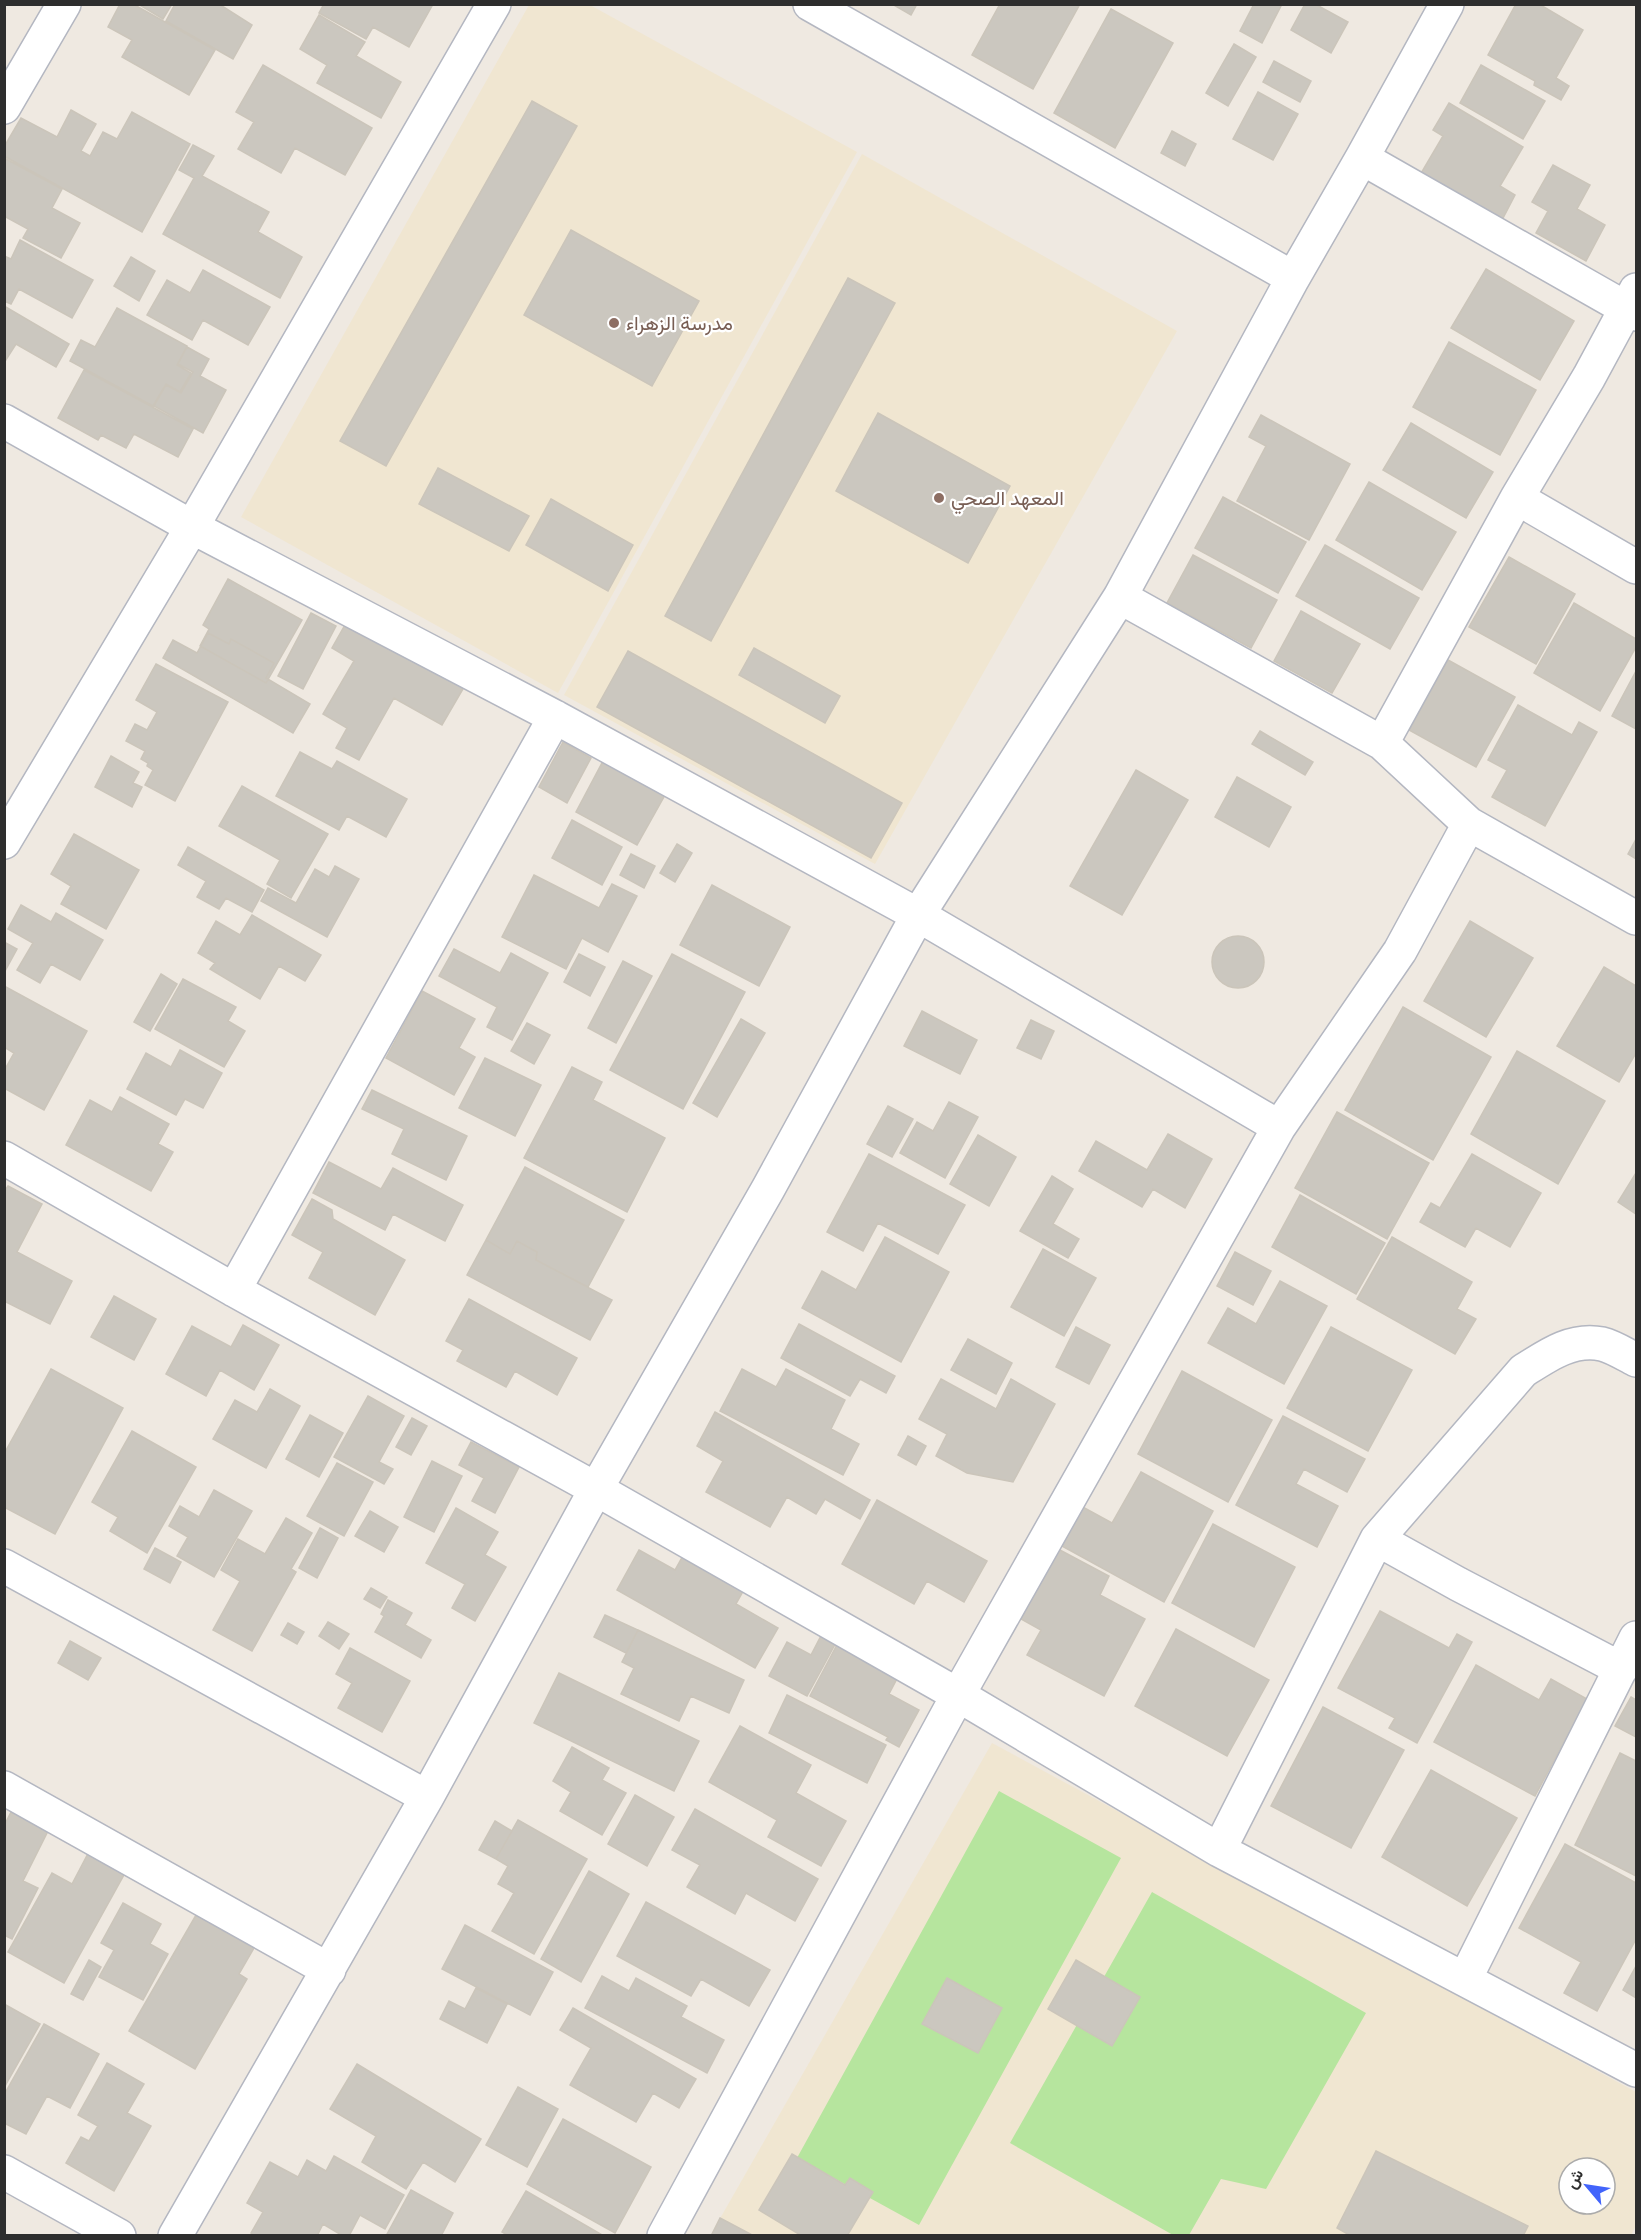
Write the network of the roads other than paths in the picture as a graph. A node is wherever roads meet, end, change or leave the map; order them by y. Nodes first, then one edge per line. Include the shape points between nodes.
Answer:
1 (64, 4) edge
2 (494, 4) edge
3 (810, 4) edge
4 (1447, 4) edge
5 (4, 107) edge
6 (1362, 158) junction
7 (1293, 278) junction
8 (1633, 304) edge
9 (4, 421) edge
10 (1517, 498) junction
11 (192, 527) junction
12 (1636, 567) edge
13 (1120, 597) junction
14 (555, 717) junction
15 (1382, 743) junction
16 (1469, 824) junction
17 (4, 842) edge
18 (918, 915) junction
19 (1636, 918) edge
20 (1279, 1127) junction
21 (4, 1158) edge
22 (234, 1290) junction
23 (1636, 1360) edge
24 (596, 1489) junction
25 (1377, 1539) junction
26 (4, 1566) edge
27 (1636, 1638) edge
28 (1621, 1669) junction
29 (958, 1695) junction
30 (4, 1788) edge
31 (427, 1797) junction
32 (1219, 1850) junction
33 (329, 1970) junction
34 (1465, 1979) junction
35 (1636, 2070) edge
36 (4, 2172) edge
37 (118, 2235) edge
38 (175, 2235) edge
39 (664, 2235) edge

1 - 5 street
2 - 11 street
3 - 7 street
4 - 6 street
6 - 7 street
6 - 8 street
7 - 13 street
8 - 10 street
9 - 11 street
10 - 12 street
10 - 15 street
11 - 14 street
11 - 17 street
13 - 15 street
13 - 18 street
14 - 18 street
14 - 22 street
15 - 16 street
16 - 19 street
16 - 20 street via 1400,951
18 - 20 street
18 - 24 street via 768,1189
20 - 29 street
21 - 22 street
22 - 24 street
23 - 25 street via 1604,1344 1579,1342 1553,1352 1524,1371
24 - 29 street
24 - 31 street
25 - 28 street
25 - 32 street
26 - 31 street
27 - 28 street
28 - 34 street
29 - 32 street
29 - 39 street
30 - 33 street
31 - 33 street
32 - 34 street
33 - 38 street
34 - 35 street
36 - 37 street

